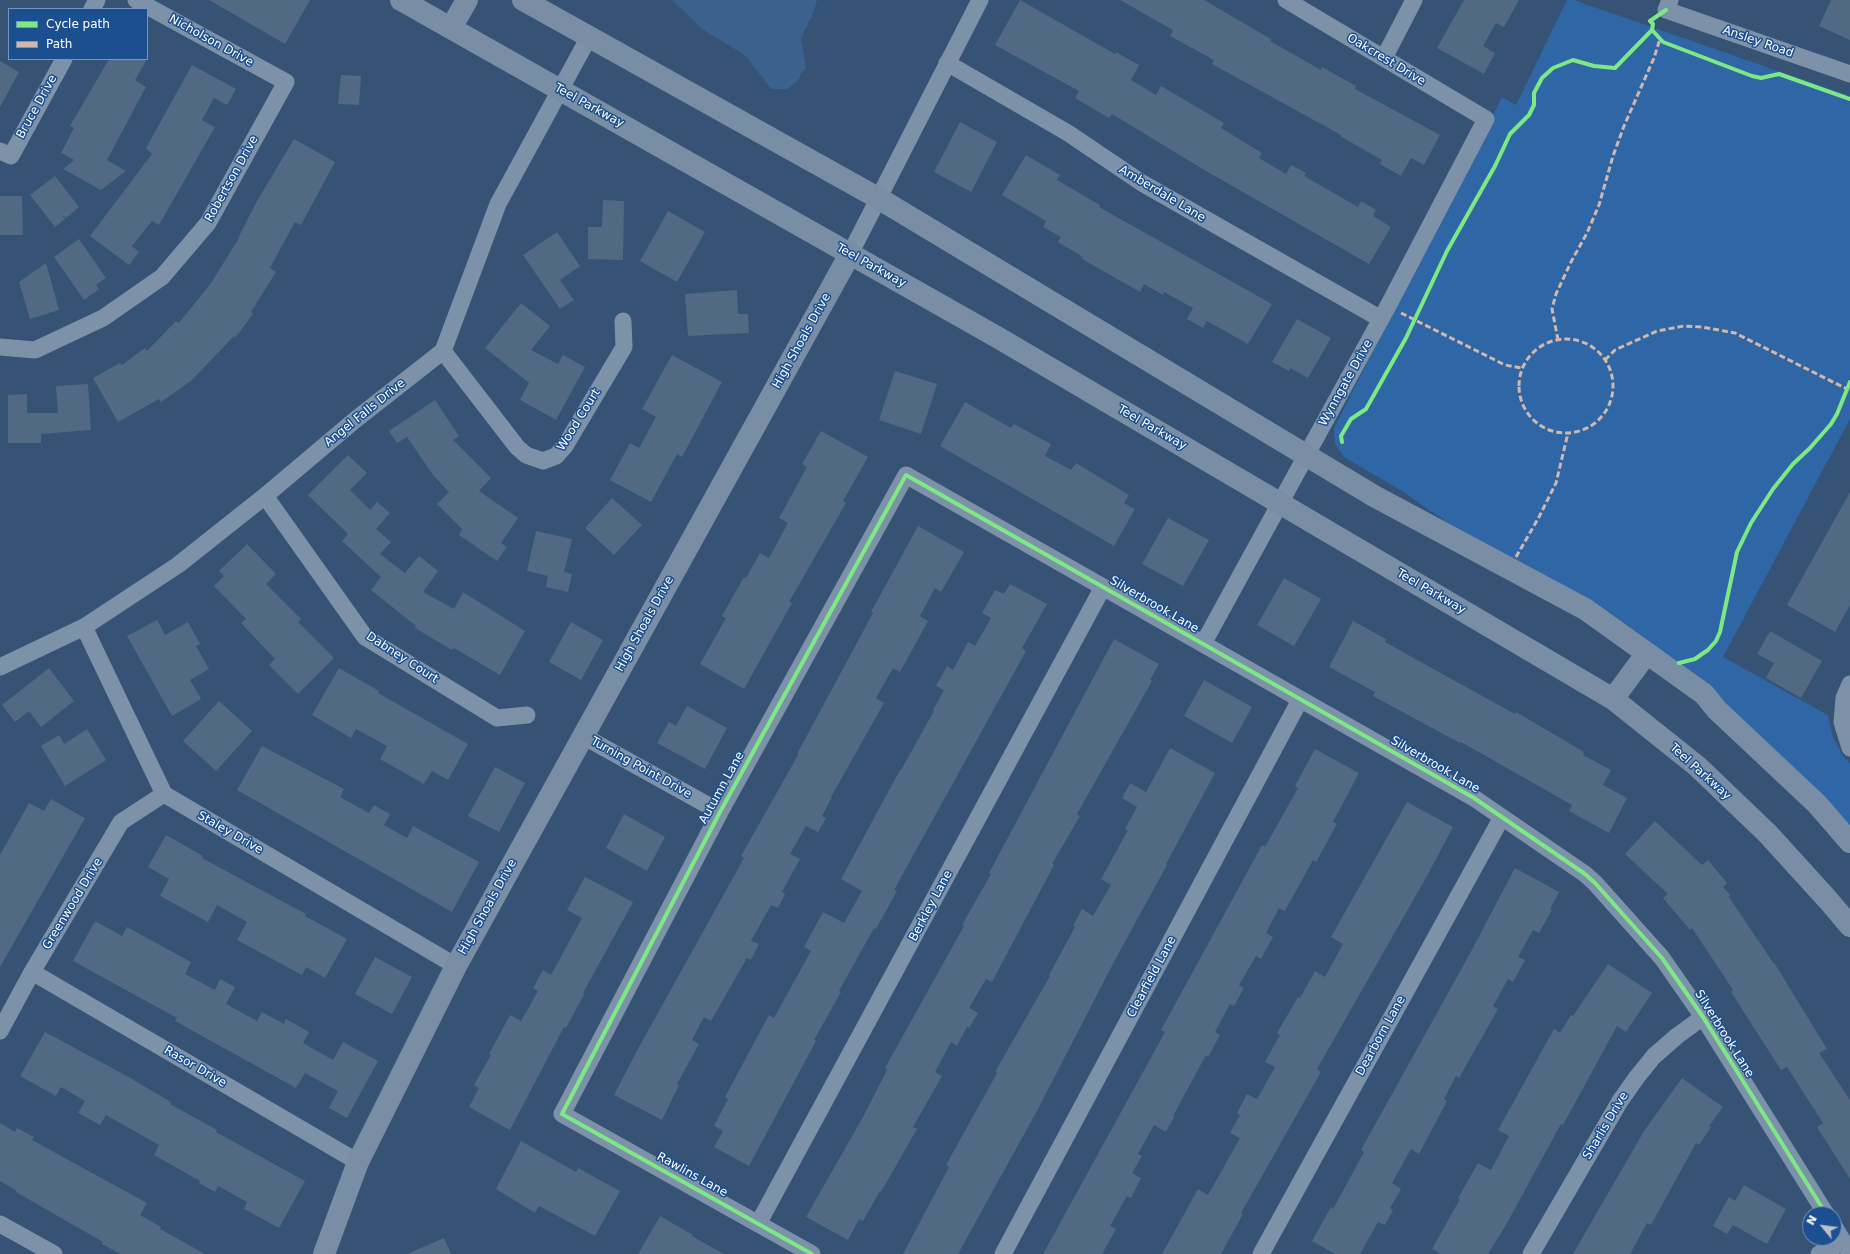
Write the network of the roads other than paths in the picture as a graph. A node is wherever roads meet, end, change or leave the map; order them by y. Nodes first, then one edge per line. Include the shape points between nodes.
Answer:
1 (136, 0) edge
2 (401, 0) edge
3 (467, 0) edge
4 (523, 0) edge
5 (980, 0) edge
6 (1286, 0) edge
7 (1414, 0) edge
8 (1668, 5) edge
9 (451, 28) junction
10 (589, 37) junction
11 (1384, 58) junction
12 (63, 60) edge
13 (947, 62) junction
14 (1850, 74) edge
15 (286, 82) joint
16 (560, 90) junction
17 (1486, 119) joint
18 (5, 153) edge
19 (878, 198) junction
20 (850, 254) junction
21 (1381, 319) junction
22 (622, 321) dead end
23 (0, 347) edge
24 (443, 351) junction
25 (1307, 455) junction
26 (906, 475) joint
27 (265, 496) junction
28 (1281, 504) junction
29 (1103, 587) junction
30 (84, 627) junction
31 (1203, 644) junction
32 (1647, 652) junction
33 (0, 667) edge
34 (1850, 684) edge
35 (1613, 699) junction
36 (1300, 700) junction
37 (527, 715) dead end
38 (583, 736) junction
39 (1850, 748) edge
40 (164, 794) junction
41 (720, 812) junction
42 (1502, 817) junction
43 (1850, 842) edge
44 (1850, 926) edge
45 (456, 966) junction
46 (32, 972) junction
47 (1703, 1017) junction
48 (0, 1031) edge
49 (562, 1114) joint
50 (358, 1162) junction
51 (1821, 1206) edge
52 (0, 1224) edge
53 (758, 1224) junction
54 (1847, 1248) edge
55 (54, 1254) edge
56 (324, 1254) edge
57 (812, 1254) edge
58 (1003, 1254) edge
59 (1261, 1254) edge
60 (1531, 1254) edge
61 (1819, 1254) edge

1 - 15 street, Nicholson Drive
2 - 9 main road, Teel Parkway
3 - 9 main road
4 - 10 main road
5 - 13 street, High Shoals Drive
6 - 11 street, Oakcrest Drive
7 - 11 street
8 - 14 street, Ansley Road
9 - 16 main road, Teel Parkway
10 - 16 street
10 - 19 main road
11 - 17 street, Oakcrest Drive
12 - 18 street, Bruce Drive
13 - 19 street, High Shoals Drive
13 - 21 street, Amberdale Lane via 1068,133 1142,184
15 - 23 street, Robertson Drive via 208,223 162,277 103,318 35,350
16 - 20 main road, Teel Parkway
16 - 24 street via 498,204
17 - 21 street, Wynngate Drive
19 - 20 street, High Shoals Drive
19 - 25 main road
20 - 28 main road, Teel Parkway
20 - 38 main road, High Shoals Drive
21 - 25 street, Wynngate Drive
22 - 24 street, Wood Court via 624,347 565,446 556,456 543,461 526,455 516,446
24 - 27 street, Angel Falls Drive via 355,420
25 - 28 street, Wynngate Drive
25 - 32 main road via 1400,510 1585,610
26 - 29 street, Silverbrook Lane
26 - 41 street, Autumn Lane
27 - 30 street, Angel Falls Drive via 178,565
27 - 37 street, Dabney Court via 365,637 497,718
28 - 31 street, Wynngate Drive
28 - 35 main road, Teel Parkway
29 - 31 street, Silverbrook Lane
29 - 53 street, Berkley Lane
30 - 33 street, Angel Falls Drive
30 - 40 street
31 - 36 street, Silverbrook Lane
32 - 35 main road
32 - 43 main road via 1704,694 1717,710 1817,804
34 - 39 street via 1844,698 1842,722
35 - 44 main road, Teel Parkway via 1707,776 1768,834
36 - 42 street, Silverbrook Lane via 1474,798
36 - 58 street, Clearfield Lane
38 - 41 street, Turning Point Drive
38 - 45 main road, High Shoals Drive
40 - 45 street, Staley Drive
40 - 46 street, Greenwood Drive via 121,822
41 - 49 street, Autumn Lane
42 - 47 street, Silverbrook Lane via 1596,883 1662,958
42 - 59 street, Dearborn Lane
45 - 50 main road, High Shoals Drive
46 - 48 street, Greenwood Drive
46 - 50 street, Rasor Drive
47 - 51 street, Silverbrook Lane
47 - 60 street, Sharlis Drive via 1654,1056 1636,1077
49 - 53 street, Rawlins Lane
50 - 56 main road, High Shoals Drive
52 - 55 street
53 - 57 street, Rawlins Lane
54 - 61 street

